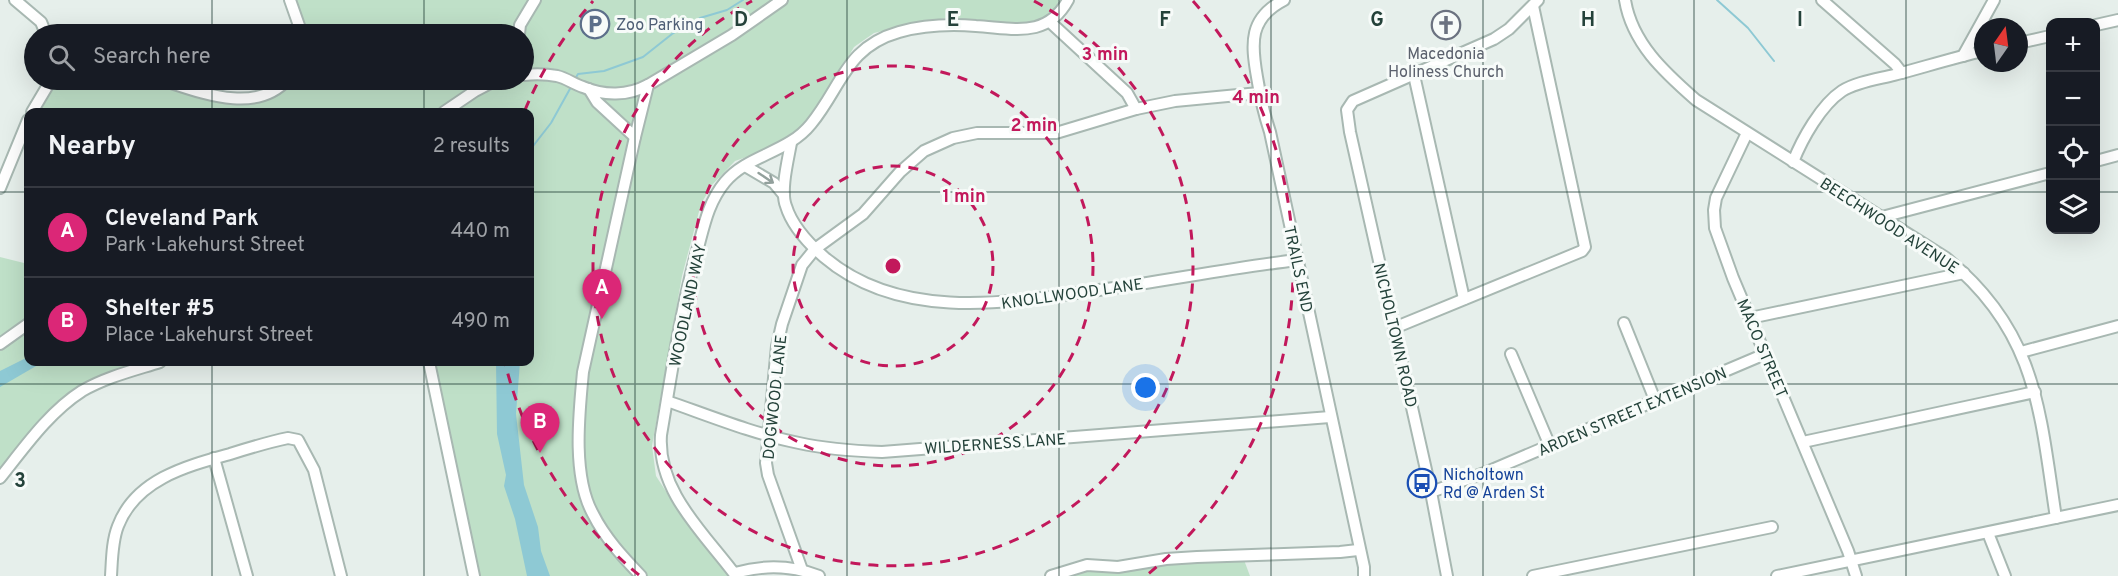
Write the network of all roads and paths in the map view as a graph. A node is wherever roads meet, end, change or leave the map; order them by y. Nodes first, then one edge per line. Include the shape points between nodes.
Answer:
1 (15, 0) edge
2 (290, 0) edge
3 (535, 0) edge
4 (782, 0) edge
5 (1068, 0) edge
6 (1284, 0) edge
7 (1624, 0) edge
8 (1822, 0) edge
9 (1994, 0) edge
10 (1536, 3) edge
11 (1834, 4) edge
12 (2118, 20) edge
13 (1050, 22) junction
14 (41, 24) edge
15 (298, 24) edge
16 (521, 24) edge
17 (2100, 24) edge
18 (2046, 37) edge
19 (2028, 41) edge
20 (1974, 53) edge
21 (1963, 56) junction
22 (1902, 73) junction
23 (534, 75) edge
24 (1414, 75) junction
25 (648, 85) junction
26 (585, 88) junction
27 (44, 90) edge
28 (198, 90) edge
29 (274, 90) edge
30 (477, 90) edge
31 (1259, 93) junction
32 (34, 108) edge
33 (450, 108) edge
34 (1136, 109) junction
35 (24, 130) edge
36 (1747, 133) junction
37 (635, 137) junction
38 (791, 143) junction
39 (2118, 155) edge
40 (2100, 160) edge
41 (1793, 162) junction
42 (745, 166) junction
43 (2046, 174) edge
44 (0, 188) edge
45 (784, 195) junction
46 (1882, 217) junction
47 (815, 249) junction
48 (1297, 260) junction
49 (1964, 273) junction
50 (1464, 299) junction
51 (1750, 318) junction
52 (1624, 323) dead end
53 (2118, 326) edge
54 (24, 327) edge
55 (1394, 328) junction
56 (0, 344) edge
57 (2021, 352) junction
58 (1511, 354) dead end
59 (1765, 354) junction
60 (149, 366) edge
61 (430, 366) edge
62 (2035, 392) junction
63 (1655, 400) junction
64 (667, 401) junction
65 (1330, 417) junction
66 (767, 435) junction
67 (1803, 442) junction
68 (1550, 446) junction
69 (214, 458) junction
70 (0, 478) edge
71 (1431, 492) junction
72 (2118, 505) edge
73 (2056, 518) junction
74 (1772, 527) dead end
75 (1988, 533) junction
76 (1358, 549) junction
77 (1850, 562) junction
78 (802, 570) junction
79 (1791, 574) edge
80 (735, 575) edge
81 (111, 576) edge
82 (246, 576) edge
83 (341, 576) edge
84 (474, 576) edge
85 (641, 576) edge
86 (819, 576) edge
87 (1051, 576) edge
88 (1364, 576) edge
89 (1447, 576) edge
90 (1533, 576) edge
91 (1777, 576) edge
92 (1856, 576) edge
93 (2005, 576) edge

1 - 14 street
2 - 15 street
3 - 16 street
4 - 25 street
5 - 13 street
6 - 31 street, TRAILS END via 1269,9 1255,34 1252,46
7 - 36 street, BEECHWOOD AVENUE via 1635,34 1660,68 1696,100
8 - 11 street
9 - 21 street
10 - 24 street via 1494,39
10 - 50 street via 1585,247
11 - 22 street
12 - 17 street
13 - 34 street via 1126,93
13 - 38 street, WOODLAND WAY via 1009,30 932,26 877,41 851,63 820,113
18 - 19 street
20 - 21 street
21 - 22 street
22 - 41 street via 1838,94 1799,146
23 - 26 street via 549,75
24 - 50 street
24 - 55 street, NICHOLTOWN ROAD via 1358,98 1349,105 1348,117
25 - 26 street via 638,91 615,93
25 - 37 street
26 - 37 street
27 - 32 street
28 - 29 street via 243,99
30 - 33 street
31 - 34 street, DOGWOOD LANE
31 - 48 street, TRAILS END
34 - 47 street, DOGWOOD LANE via 1056,133 977,133 942,141 912,160 863,214
35 - 44 street
36 - 41 street, BEECHWOOD AVENUE
36 - 51 street, MACO STREET via 1716,198 1714,221
37 - 85 street via 583,372 579,453 592,513
38 - 42 street, WOODLAND WAY
38 - 45 street, KNOLLWOOD LANE
39 - 40 street
41 - 46 street, BEECHWOOD AVENUE
42 -> 45 street, KNOLLWOOD LANE via 774,183
42 - 64 street, WOODLAND WAY via 726,181 708,212 689,277
43 - 46 street
45 - 47 street, KNOLLWOOD LANE via 798,230
46 - 49 street, BEECHWOOD AVENUE
47 - 48 street, KNOLLWOOD LANE via 835,266 889,292 924,300 987,303 1038,299
47 - 66 street, DOGWOOD LANE via 802,265 782,324
48 - 65 street, TRAILS END
49 - 51 street
49 - 57 street, BEECHWOOD AVENUE via 1996,309
50 - 55 street
51 - 59 street, MACO STREET
52 - 63 street
53 - 57 street
54 - 56 street
55 - 71 street, NICHOLTOWN ROAD
57 - 62 street, BEECHWOOD AVENUE
58 - 68 street
59 - 63 street, ARDEN STREET EXTENSION
59 - 67 street, MACO STREET
60 - 70 street via 80,393 60,408
61 - 84 street
62 - 67 street
62 - 73 street, BEECHWOOD AVENUE
63 - 68 street, ARDEN STREET EXTENSION
64 - 66 street, WILDERNESS LANE
64 - 80 street, WOODLAND WAY via 660,447 666,475 693,521
65 - 66 street, WILDERNESS LANE via 882,452 820,447
65 - 76 street, TRAILS END
66 - 78 street, DOGWOOD LANE via 768,475
67 - 77 street, MACO STREET
68 - 71 street, ARDEN STREET EXTENSION
69 - 81 street via 168,475 129,507 119,523
69 - 82 street
69 - 83 street via 280,439 298,440 314,470
71 - 89 street, NICHOLTOWN ROAD
72 - 73 street
73 - 75 street
74 - 90 street
75 - 77 street
75 - 93 street
76 - 87 street via 1166,559 1118,567 1087,565
76 - 88 street, TRAILS END
77 - 79 street
77 - 92 street, MACO STREET
78 - 80 street via 759,568
78 - 86 street
79 - 91 street

